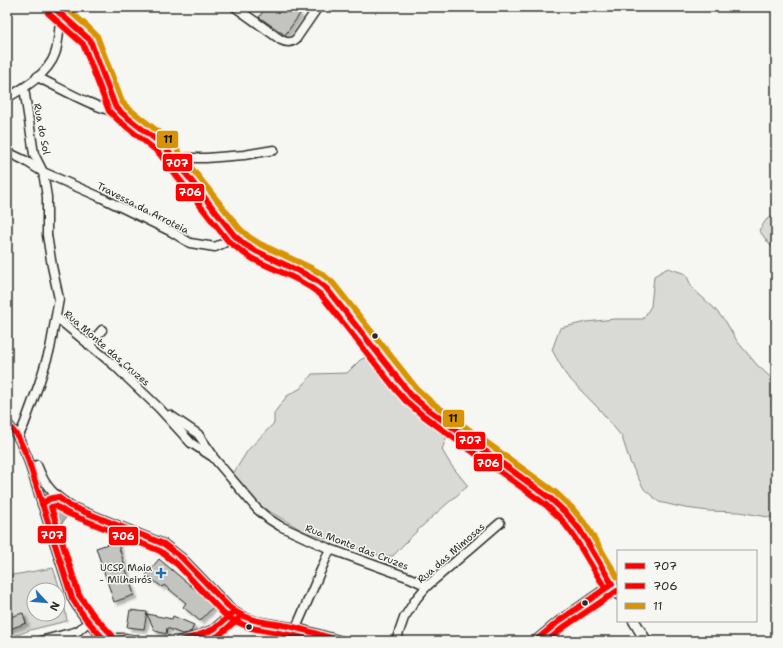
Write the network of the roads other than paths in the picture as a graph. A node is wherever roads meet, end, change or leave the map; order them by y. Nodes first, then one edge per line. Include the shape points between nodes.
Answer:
1 (235, 7) edge
2 (318, 7) edge
3 (57, 10) edge
4 (38, 77) junction
5 (24, 88) junction
6 (7, 98) edge
7 (123, 114) junction
8 (274, 150) dead end
9 (7, 152) edge
10 (174, 158) junction
11 (44, 172) junction
12 (234, 235) junction
13 (56, 318) junction
14 (102, 330) dead end
15 (89, 345) junction
16 (7, 423) edge
17 (18, 438) junction
18 (30, 468) junction
19 (58, 497) junction
20 (42, 504) junction
21 (500, 523) dead end
22 (330, 549) junction
23 (612, 584) junction
24 (427, 586) junction
25 (617, 592) edge
26 (234, 612) junction
27 (88, 622) junction
28 (635, 622) edge
29 (296, 628) junction
30 (106, 640) edge
31 (40, 641) edge
32 (140, 641) edge
33 (179, 641) edge
34 (342, 641) edge
35 (396, 641) edge
36 (535, 641) edge
37 (646, 641) edge

1 - 2 street via 286,42 296,39
3 - 4 street via 56,53
3 - 7 main road via 90,40 113,102
4 - 5 street
4 - 7 street via 91,104
5 - 6 street
5 - 11 street, Rua do Sol via 34,154
7 - 10 main road via 164,146
8 - 10 street via 213,158
9 - 11 street
10 - 12 main road
11 - 12 street, Travessa da Arroteia via 172,232 190,243 215,247
11 - 13 street, Rua Monte das Cruzes via 47,235 59,299
12 - 23 main road via 256,251 312,277 327,289 411,395 551,499 567,514 580,530
13 - 15 street, Rua Monte das Cruzes
13 - 17 street via 39,384
14 - 15 street
15 - 22 street, Rua Monte das Cruzes via 116,366 191,443 213,457 269,519
16 - 17 street
17 - 18 street
18 - 19 street via 36,465 43,480
18 - 20 street
19 - 20 street
19 - 26 street via 70,506 164,544 182,558
20 - 27 street via 72,598
21 - 24 street, Rua das Mimosas
22 - 24 street, Rua Monte das Cruzes
22 - 29 street
23 - 25 main road
23 - 36 street
24 - 35 street, Rua das Mimosas via 404,618
26 - 29 street via 248,620
26 - 33 street via 214,629 194,638
27 - 30 street
27 - 31 street via 78,631
28 - 37 main road
29 - 34 street
30 - 32 street via 124,638

